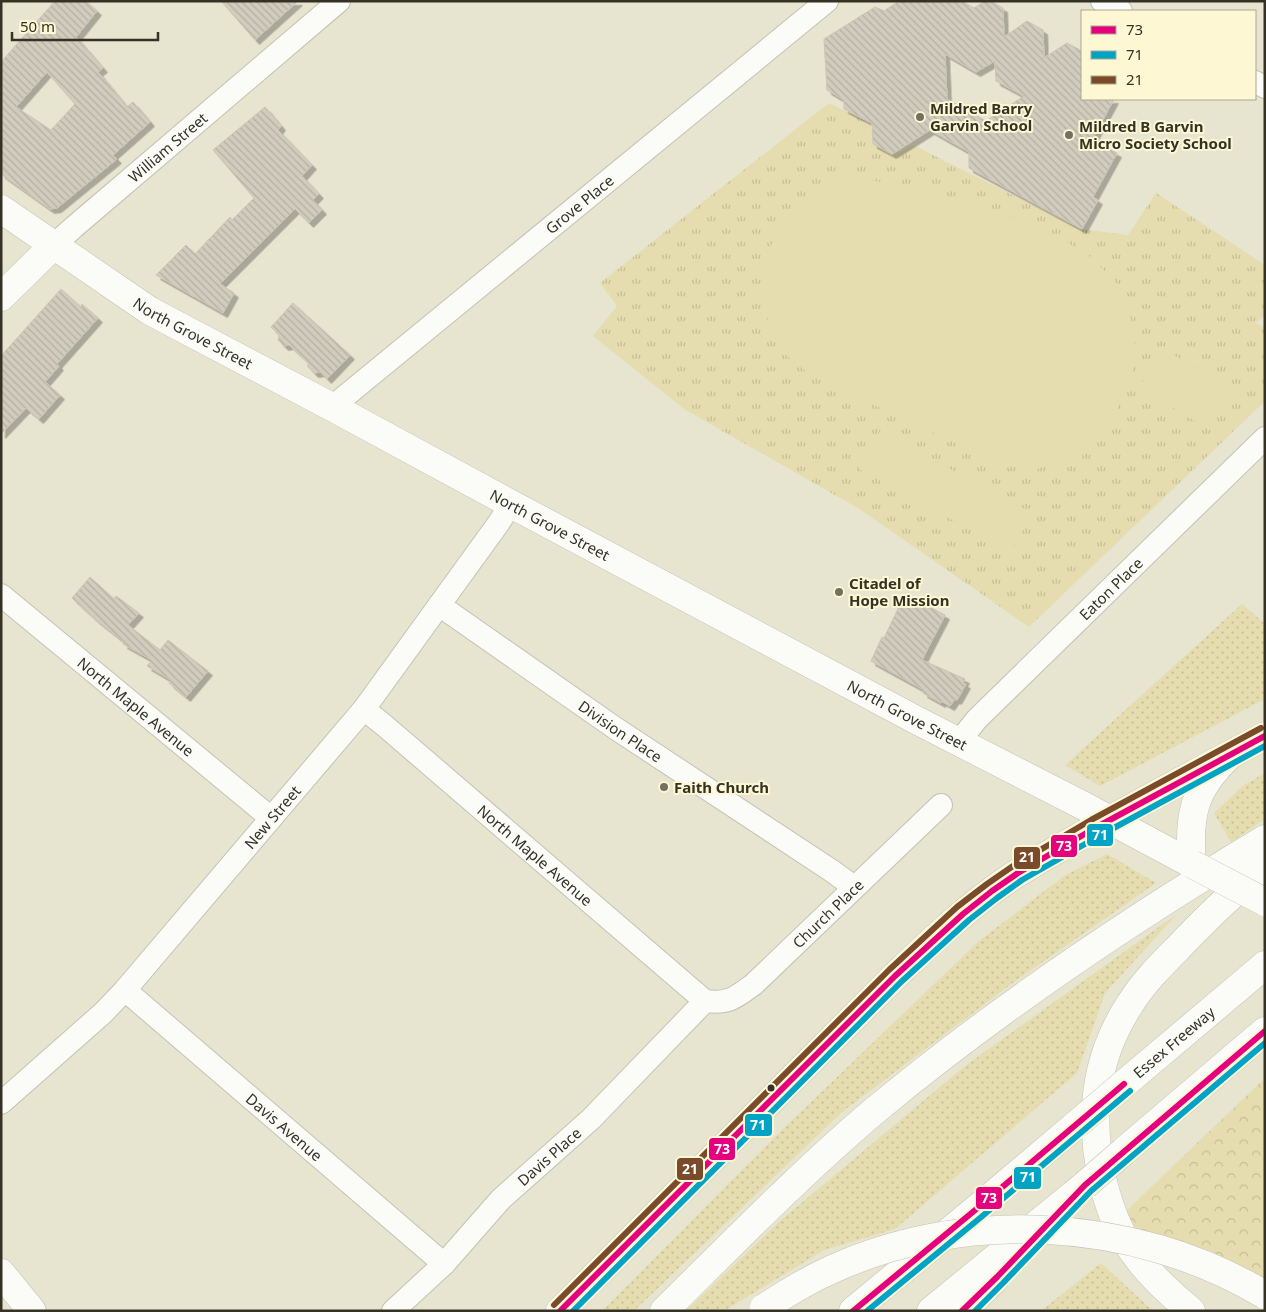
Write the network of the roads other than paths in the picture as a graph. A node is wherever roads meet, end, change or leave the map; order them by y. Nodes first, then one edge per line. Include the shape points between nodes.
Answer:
1 (827, 1) edge
2 (1102, 1) edge
3 (334, 3) edge
4 (1119, 10) edge
5 (1, 209) edge
6 (54, 245) junction
7 (1, 297) edge
8 (332, 407) junction
9 (1265, 438) edge
10 (511, 504) junction
11 (1, 596) edge
12 (439, 605) junction
13 (364, 709) junction
14 (1265, 736) edge
15 (960, 742) junction
16 (1232, 753) junction
17 (941, 805) dead end
18 (271, 818) junction
19 (1110, 820) junction
20 (1265, 839) edge
21 (1192, 864) junction
22 (1265, 865) edge
23 (854, 887) junction
24 (1265, 902) edge
25 (1265, 965) edge
26 (125, 990) junction
27 (705, 1001) junction
28 (1265, 1031) edge
29 (1, 1103) edge
30 (1084, 1185) junction
31 (444, 1264) junction
32 (1, 1273) edge
33 (1265, 1296) edge
34 (762, 1309) edge
35 (32, 1311) edge
36 (393, 1311) edge
37 (560, 1311) edge
38 (664, 1311) edge
39 (853, 1311) edge
40 (931, 1311) edge
41 (962, 1311) edge
42 (1190, 1311) edge

1 - 8 street, Grove Place
2 - 4 street
3 - 6 street, William Street
5 - 6 main road, North Grove Street
6 - 7 main road, William Street
6 - 8 main road, North Grove Street via 150,311
8 - 10 main road, North Grove Street
9 - 15 street, Eaton Place via 977,719
10 - 12 street, New Street
10 - 15 main road, North Grove Street
11 - 18 street, North Maple Avenue
12 - 13 street, New Street
12 - 23 street, Division Place via 622,733
13 - 18 street, New Street
13 - 27 street, North Maple Avenue
14 - 16 main road
15 - 19 main road, North Grove Street
16 - 19 main road
16 - 21 main road via 1213,773 1195,804 1191,827
17 - 23 street, Church Place
18 - 26 street, New Street
19 - 21 main road, North Grove Street
19 - 37 main road via 1008,879 948,926
20 - 38 main road via 1080,956 941,1057 804,1173
21 - 24 main road, North Grove Street, bridge
22 - 42 main road via 1216,909 1140,990 1117,1026 1098,1084 1096,1144 1111,1209 1135,1254
23 - 27 street, Church Place via 754,984 720,1003
25 - 39 main road, Essex Freeway, bridge
26 - 29 street, New Street
26 - 31 street, Davis Avenue
27 - 31 street, Davis Place via 591,1119 501,1199
28 - 30 main road, bridge
30 - 40 main road
30 - 41 main road
31 - 36 street, Davis Place
32 - 35 main road
33 - 34 main road, bridge via 1231,1277 1166,1251 1098,1236 1027,1229 956,1234 889,1249 821,1275

